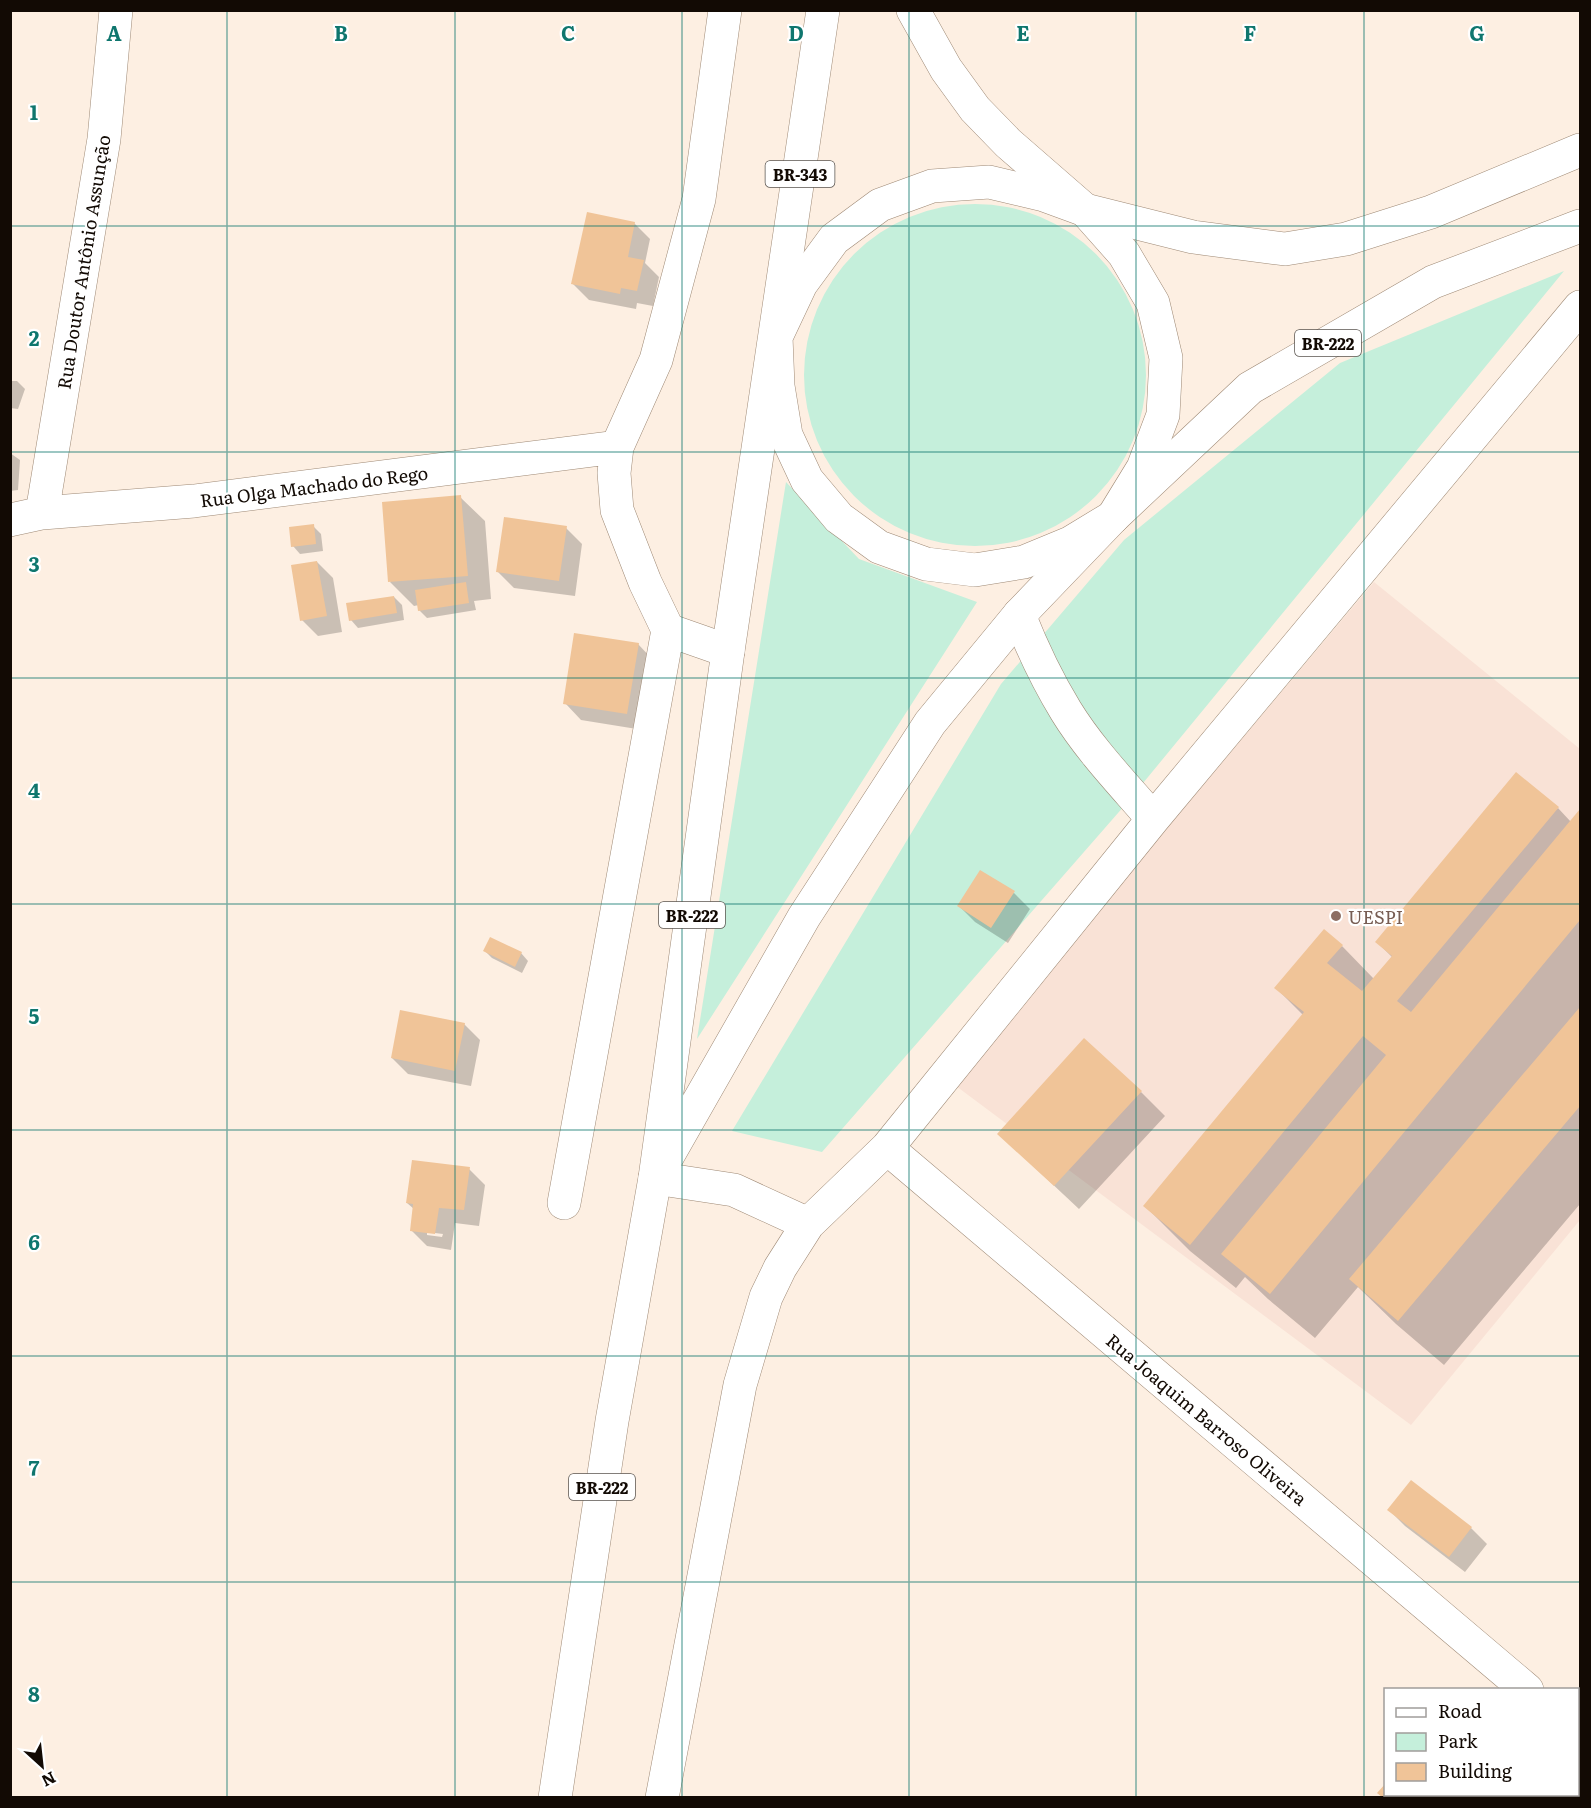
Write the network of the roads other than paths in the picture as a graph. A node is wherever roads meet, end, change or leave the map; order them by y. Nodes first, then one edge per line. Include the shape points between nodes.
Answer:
1 (116, 10) edge
2 (725, 10) edge
3 (824, 10) edge
4 (913, 10) edge
5 (1581, 150) edge
6 (1085, 210) junction
7 (1581, 226) edge
8 (1581, 307) edge
9 (776, 337) junction
10 (617, 447) junction
11 (42, 513) junction
12 (1113, 517) junction
13 (10, 520) edge
14 (1019, 615) junction
15 (668, 630) junction
16 (728, 651) junction
17 (1153, 819) junction
18 (887, 1148) junction
19 (655, 1178) junction
20 (564, 1203) dead end
21 (808, 1224) junction
22 (1526, 1688) edge
23 (555, 1797) edge
24 (662, 1797) edge

1 - 11 main road, Rua Doutor Antônio Assunção via 104,139
2 - 10 main road via 699,199 656,360
3 - 9 main road, BR-343
4 - 6 main road via 946,69 975,109
5 - 6 main road, BR-222 via 1431,212 1346,239 1285,249 1193,237
6 - 9 main road, BR-222 via 989,182 932,186 880,206 834,239 801,284
6 - 12 main road via 1124,254 1153,303 1166,358 1162,415 1143,468
7 - 12 main road, BR-222 via 1433,282 1250,388
8 - 17 main road
9 - 12 main road, BR-222 via 786,435 807,480 839,518 879,547 926,564 975,570 1024,562 1070,543
9 - 16 main road, BR-222
10 - 11 main road, Rua Olga Machado do Rego via 194,501
10 - 15 main road via 617,510
11 - 13 main road, Rua Olga Machado do Rego
12 - 14 main road
14 - 17 main road via 1066,712
14 - 19 main road via 930,723 804,917
15 - 16 main road
15 - 20 main road
16 - 19 main road, BR-222
17 - 18 main road
18 - 21 main road
18 - 22 main road, Rua Joaquim Barroso Oliveira
19 - 21 main road via 734,1190
19 - 23 main road, BR-222 via 612,1421
21 - 24 main road via 766,1297 740,1385

